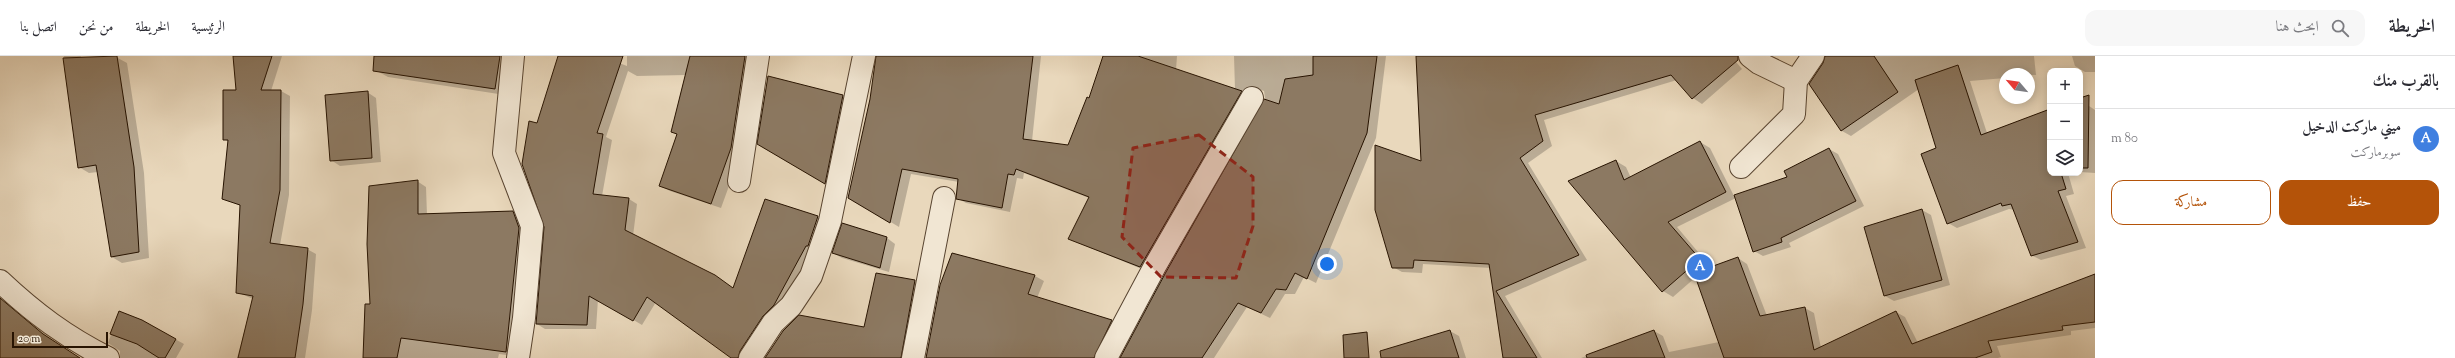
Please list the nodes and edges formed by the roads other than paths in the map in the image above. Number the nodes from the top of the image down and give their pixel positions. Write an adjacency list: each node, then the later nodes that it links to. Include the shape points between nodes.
1 (513, 56): 13 (street, via 504,154 532,226)
2 (758, 56): 9 (street)
3 (864, 56): 14 (street, via 830,220 812,276 791,306 773,323)
4 (1750, 56): 6 (street, via 1758,63)
5 (1813, 56): 6 (street)
6 (1796, 81): 8 (street, via 1794,114)
7 (1252, 98): 16 (street, via 1155,266)
8 (1742, 167)
9 (740, 181)
10 (944, 198): 15 (street)
11 (0, 281): 12 (street, via 28,307 71,339)
12 (108, 358)
13 (518, 358)
14 (750, 358)
15 (913, 358)
16 (1106, 358)

